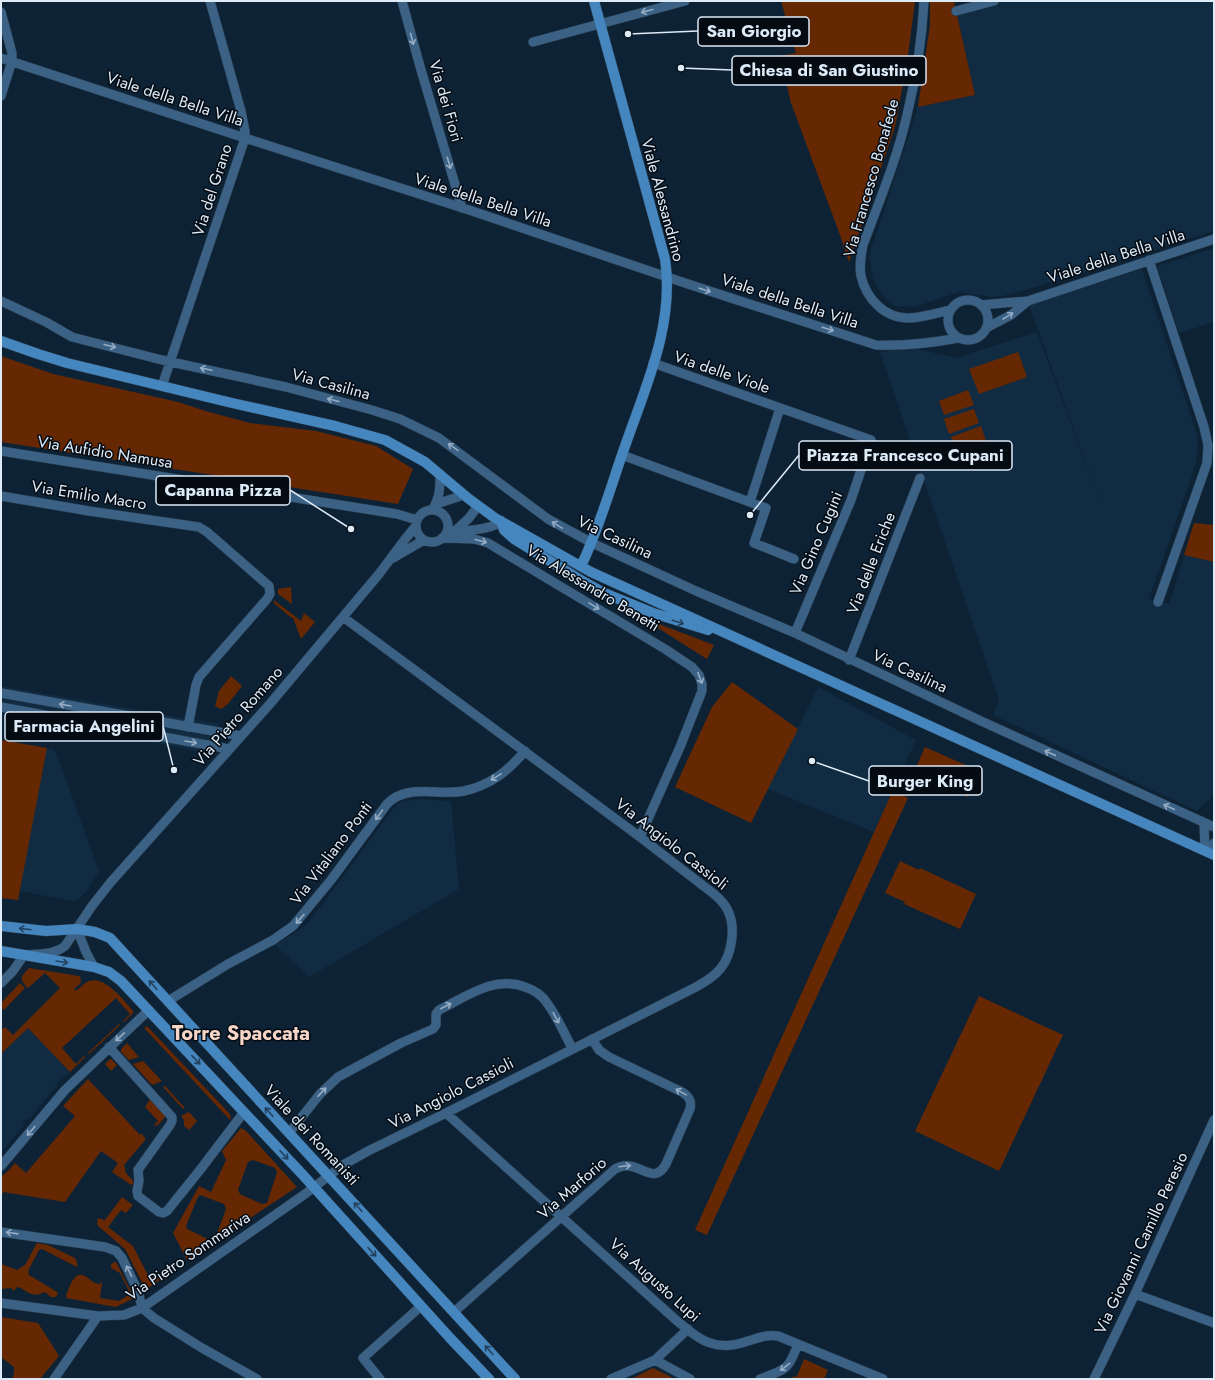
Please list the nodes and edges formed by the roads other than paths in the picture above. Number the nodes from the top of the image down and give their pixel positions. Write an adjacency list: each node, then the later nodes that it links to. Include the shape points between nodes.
1 (210, 1): 14 (street, Via del Grano, via 241,110)
2 (402, 1): 15 (street, Via dei Fiori, one-way to 15)
3 (594, 1): 9 (street, Viale Alessandrino)
4 (685, 1): 9 (street, one-way to 9)
5 (924, 1): 22 (street, Via Francesco Bonafede, via 907,116 864,245 860,275 866,291 874,301 885,312 894,316 922,317)
6 (994, 1): 7 (street)
7 (956, 11)
8 (1, 12): 12 (street)
9 (600, 23): 10 (street); 18 (street, Viale Alessandrino)
10 (533, 42)
11 (1, 58): 12 (street, Viale della Bella Villa)
12 (12, 61): 13 (street); 14 (street, Viale della Bella Villa)
13 (1, 96)
14 (244, 138): 15 (street, Viale della Bella Villa); 26 (street, Via del Grano)
15 (462, 208): 18 (street, Viale della Bella Villa)
16 (1214, 240): 17 (street, Viale della Bella Villa)
17 (1149, 260): 19 (street, Viale della Bella Villa); 48 (street, via 1208,445 1207,463)
18 (668, 277): 24 (street, Viale della Bella Villa, one-way to 24, via 876,345 940,342); 27 (street, Viale Alessandrino, via 665,321)
19 (1028, 301): 21 (street, Viale della Bella Villa); 23 (street, Viale della Bella Villa, one-way to 19, via 1011,315)
20 (1, 302): 26 (street, Via Casilina, one-way to 26, via 72,337)
21 (981, 305): 22 (street, Viale della Bella Villa, via 968,300 961,301); 23 (street, via 987,316)
22 (950, 310): 24 (street, via 948,325)
23 (986, 328): 24 (street, Viale della Bella Villa, via 976,338)
24 (958, 338)
25 (1, 341): 28 (street, via 67,363)
26 (170, 362): 28 (street, Via del Grano); 44 (street, Via Casilina, one-way to 26, via 548,519 439,438 400,419 286,387)
27 (653, 363): 29 (street, Via delle Viole); 32 (street, Viale Alessandrino)
28 (162, 386): 33 (street, via 371,436 394,444)
29 (780, 408): 30 (street, Via delle Viole); 37 (street, Via delle Viole)
30 (871, 440): 50 (street, Via Gino Cugini, via 851,500)
31 (1, 451): 41 (street, Via Aufidio Namusa, via 397,514)
32 (622, 455): 37 (street); 44 (street, Viale Alessandrino)
33 (440, 474): 35 (street); 39 (street, via 440,493)
34 (920, 478): 52 (street, Via delle Eriche)
35 (464, 495): 38 (street); 39 (street)
36 (1, 496): 55 (street, Via Emilio Macro, via 199,527 269,586 270,594 267,600 198,680)
37 (750, 502): 46 (street, via 766,508 754,543)
38 (478, 506): 40 (street); 42 (street, via 469,518)
39 (434, 507): 41 (street, via 423,512); 42 (street, via 446,518)
40 (501, 521): 42 (street, via 493,527); 47 (street); 51 (street, one-way to 51, via 504,530 514,539 592,587 666,618)
41 (417, 523): 43 (street, via 418,534); 45 (street, Via Pietro Romano)
42 (447, 535): 43 (street, via 434,542); 61 (street, Via Alessandro Benetti, one-way to 61, via 488,543 665,649 697,672 702,686 700,697)
43 (424, 540): 45 (street, Via Pietro Romano)
44 (592, 543): 47 (street, Viale Alessandrino); 50 (street, Via Casilina)
45 (391, 559): 49 (street, Via Pietro Romano)
46 (794, 559)
47 (581, 566): 51 (street)
48 (1158, 602)
49 (343, 616): 56 (street, Via Pietro Romano); 58 (street, Via Angiolo Cassioli)
50 (795, 633): 52 (street, Via Casilina)
51 (730, 635): 63 (street)
52 (849, 660): 59 (street, Via Casilina, one-way to 52)
53 (1, 693): 55 (street, one-way to 53)
54 (1, 707): 57 (street, one-way to 57)
55 (188, 727): 56 (street)
56 (241, 736): 57 (street, Via Pietro Romano)
57 (229, 749): 65 (street, Via Pietro Romano, via 110,883)
58 (525, 752): 61 (street, Via Angiolo Cassioli); 70 (street, Via Vitaliano Ponti, one-way to 70, via 499,776 473,788 452,792 408,793 393,798 293,926)
59 (1204, 823): 60 (street, Via Casilina); 63 (street)
60 (1214, 827)
61 (640, 837): 72 (street, Via Angiolo Cassioli, via 702,884 725,905 732,923 730,950 722,967 706,981)
62 (1214, 843): 63 (street)
63 (1210, 853)
64 (1, 926): 65 (street, Viale dei Romanisti, one-way to 64, via 46,931)
65 (77, 929): 67 (street, via 60,950); 68 (street); 70 (street, Viale dei Romanisti, one-way to 65, via 110,938 96,932)
66 (1, 952): 67 (street)
67 (24, 955): 68 (street, one-way to 68); 69 (street)
68 (94, 967): 71 (street, via 118,978)
69 (1, 983)
70 (168, 1001): 78 (street, Viale dei Romanisti, one-way to 70)
71 (149, 1010): 73 (street, one-way to 73); 75 (street, one-way to 75)
72 (592, 1038): 74 (street, Via Angiolo Cassioli); 82 (street, Via Marforio, one-way to 72, via 617,1168 630,1165 650,1174 658,1174 666,1164 691,1105 689,1098 682,1092 604,1054)
73 (109, 1048): 75 (street, via 172,1117 172,1123 138,1170 138,1196 159,1212 167,1211); 79 (street, one-way to 79, via 65,1090)
74 (572, 1048): 76 (street, Via Angiolo Cassioli); 78 (street, one-way to 74, via 320,1094 338,1077 433,1028 439,1010 491,985 516,984 540,995 550,1006)
75 (244, 1112): 81 (street, one-way to 81)
76 (446, 1113): 80 (street, Via Angiolo Cassioli, via 368,1151); 82 (street, Via Augusto Lupi)
77 (1214, 1120): 84 (street, Via Giovanni Camillo Peresio)
78 (289, 1133): 80 (street, Viale dei Romanisti)
79 (1, 1166)
80 (328, 1176): 81 (street, Via Pietro Sommariva); 88 (street, Viale dei Romanisti, one-way to 80)
81 (314, 1188): 86 (street, one-way to 86); 87 (street, Via Pietro Sommariva)
82 (562, 1216): 88 (street, Via Marforio); 91 (street, Via Augusto Lupi)
83 (1, 1232): 87 (street, one-way to 83, via 130,1272 114,1250)
84 (1135, 1294): 90 (street); 103 (street, Via Giovanni Camillo Peresio)
85 (1, 1303): 89 (street, Via Pietro Sommariva)
86 (421, 1306): 96 (street, via 363,1358); 97 (street)
87 (142, 1308): 89 (street, Via Pietro Sommariva, via 124,1315); 95 (street, via 170,1329)
88 (454, 1312): 98 (street, Viale dei Romanisti, one-way to 88)
89 (98, 1316): 94 (street)
90 (1214, 1323)
91 (688, 1330): 92 (street, Via Augusto Lupi, via 705,1341 721,1346 734,1346 770,1335); 93 (street)
92 (798, 1344): 101 (street, one-way to 101, via 789,1366); 102 (street, Via Augusto Lupi)
93 (655, 1360): 99 (street); 100 (street)
94 (54, 1379)
95 (257, 1379)
96 (380, 1379)
97 (489, 1379)
98 (515, 1379)
99 (611, 1379)
100 (690, 1379)
101 (760, 1379)
102 (883, 1379)
103 (1094, 1379)

